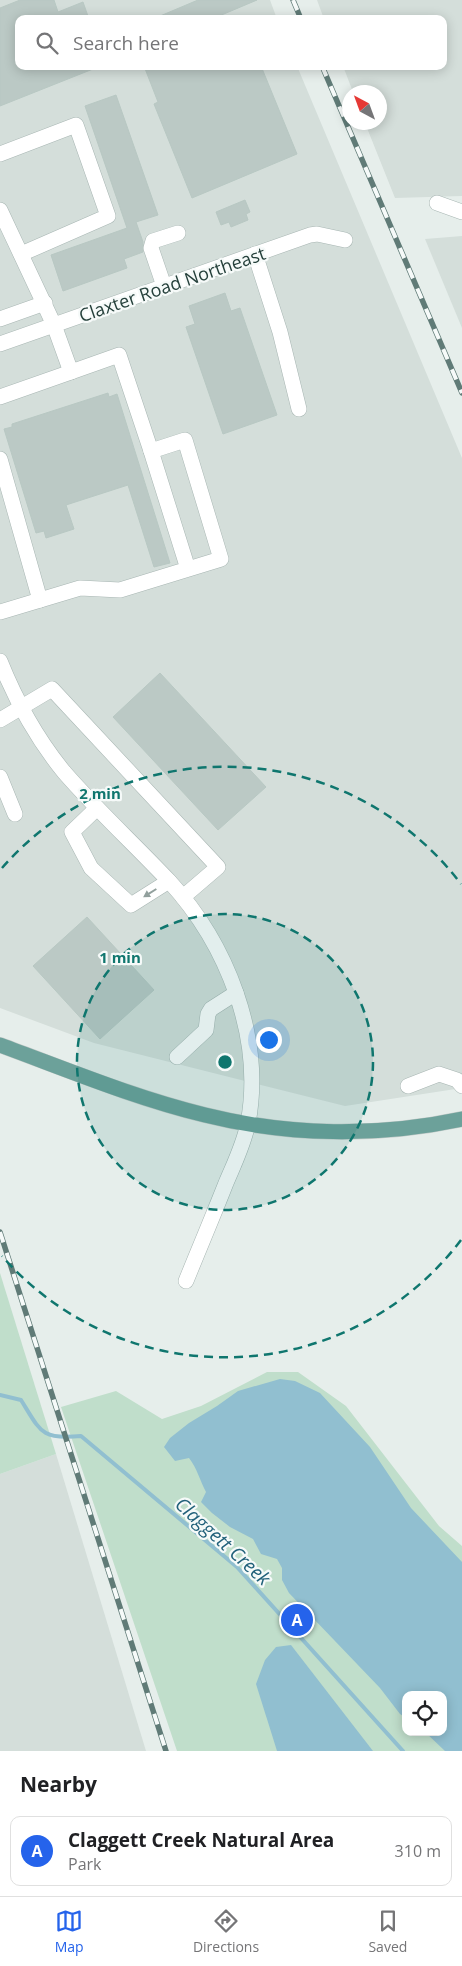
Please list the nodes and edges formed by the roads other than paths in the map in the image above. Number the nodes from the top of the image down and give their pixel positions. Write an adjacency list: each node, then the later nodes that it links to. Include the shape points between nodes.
1 (0, 154): 7 (street, via 76,125 108,216)
2 (436, 203): 3 (street)
3 (462, 212)
4 (1, 213): 7 (street)
5 (178, 233): 9 (street, via 153,241 152,248)
6 (345, 240): 8 (street, Claxter Road Northeast, via 310,235)
7 (21, 254): 10 (street)
8 (255, 254): 9 (street, Claxter Road Northeast); 16 (street)
9 (164, 286): 12 (street, Claxter Road Northeast)
10 (45, 303): 11 (street); 12 (street)
11 (0, 319)
12 (54, 325): 13 (street, Claxter Road Northeast); 14 (street)
13 (0, 344)
14 (71, 372): 15 (street); 17 (street, via 120,355)
15 (0, 397)
16 (300, 409)
17 (151, 450): 19 (street); 19 (street, via 185,440 221,559)
18 (0, 459): 20 (street)
19 (188, 569): 20 (street, via 120,590 80,588)
20 (40, 600): 21 (street)
21 (0, 612)
22 (0, 661): 23 (street)
23 (21, 708): 24 (street); 26 (street, via 41,742); 29 (street, via 52,688 218,867)
24 (0, 720)
25 (0, 777): 27 (street)
26 (97, 808): 28 (street); 28 (street, one-way to 26, via 131,905 91,868 72,832)
27 (15, 814)
28 (169, 881): 29 (street)
29 (183, 897): 30 (street, via 221,956)
30 (236, 993): 32 (street, via 211,1009 206,1030); 36 (street, via 245,1022 249,1053 251,1095)
31 (0, 1045): 36 (main road, via 140,1096 206,1116)
32 (177, 1057)
33 (408, 1086): 34 (street, via 439,1074 457,1080)
34 (462, 1086)
35 (462, 1118): 36 (main road, via 417,1127 332,1132)
36 (248, 1124): 37 (street)
37 (186, 1281)

